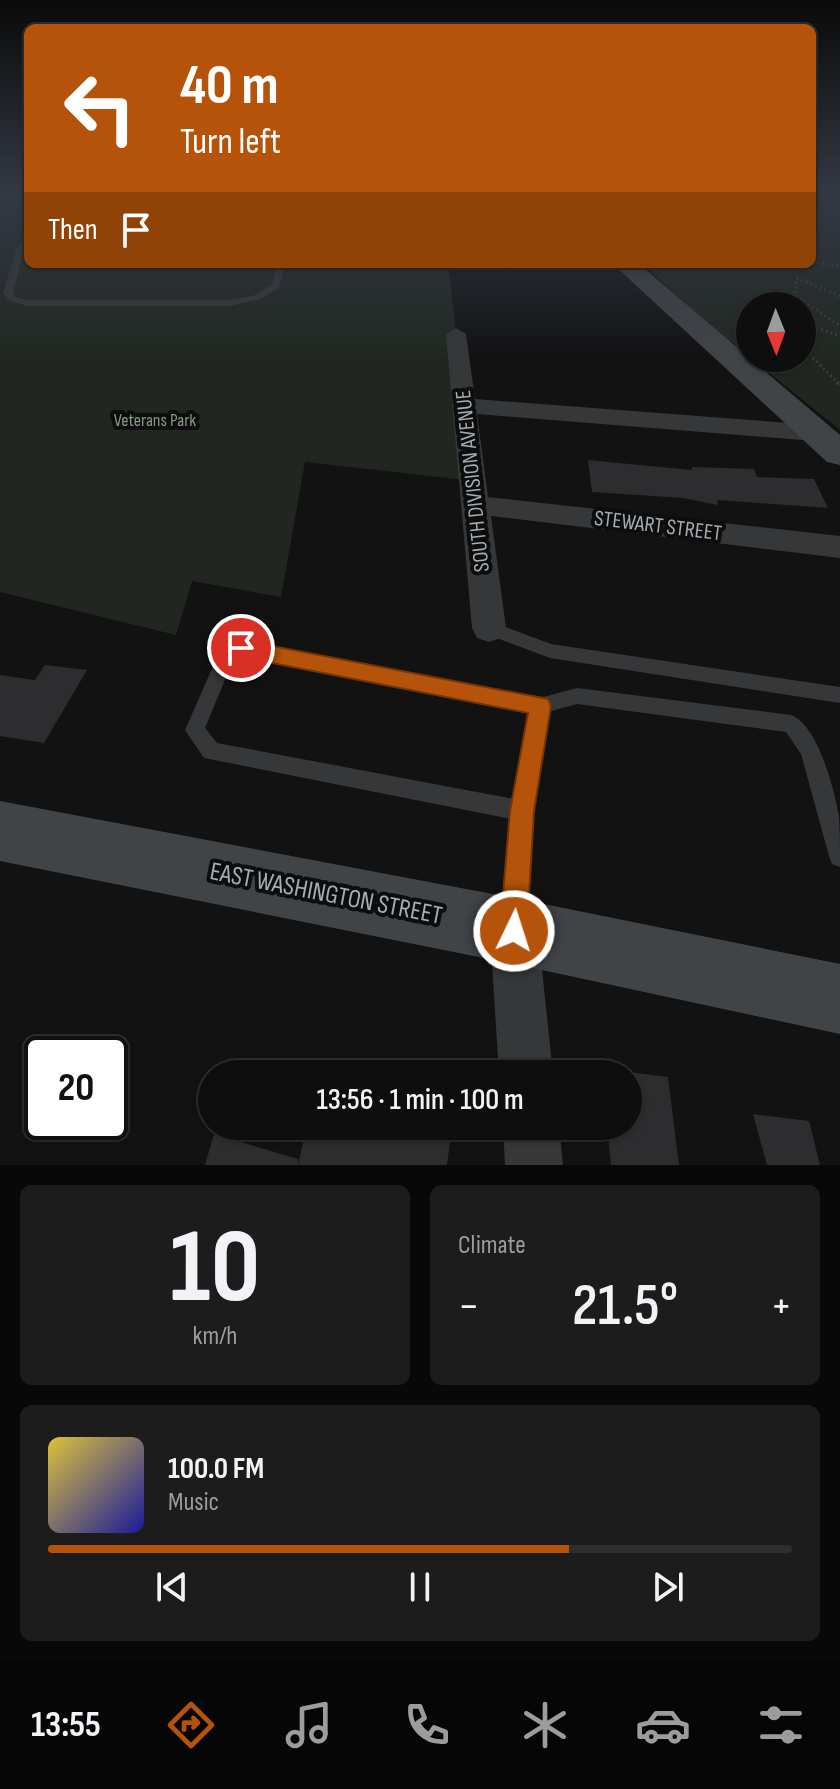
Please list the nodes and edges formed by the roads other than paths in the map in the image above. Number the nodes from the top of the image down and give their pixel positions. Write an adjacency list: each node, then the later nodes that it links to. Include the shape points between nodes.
1 (20, 249): 2 (lane, via 8,293 28,303 229,303 258,297 276,285)
2 (280, 268)
3 (629, 268): 6 (main road)
4 (456, 334): 5 (street, SOUTH DIVISION AVENUE)
5 (466, 406): 6 (street); 8 (street, SOUTH DIVISION AVENUE)
6 (815, 433): 7 (main road)
7 (840, 454)
8 (477, 505): 9 (street, STEWART STREET); 10 (street, SOUTH DIVISION AVENUE)
9 (840, 547)
10 (489, 628): 11 (lane, via 550,651)
11 (840, 695)
12 (540, 706): 13 (lane); 13 (lane, via 241,648 225,658 195,730 211,751); 15 (lane, via 577,696 791,724 810,750)
13 (522, 811): 16 (lane)
14 (0, 831): 16 (main road, EAST WASHINGTON STREET)
15 (840, 856)
16 (514, 931): 17 (main road, EAST WASHINGTON STREET); 18 (street)
17 (840, 999)
18 (525, 1060)
19 (532, 1140): 20 (street)
20 (534, 1165)

